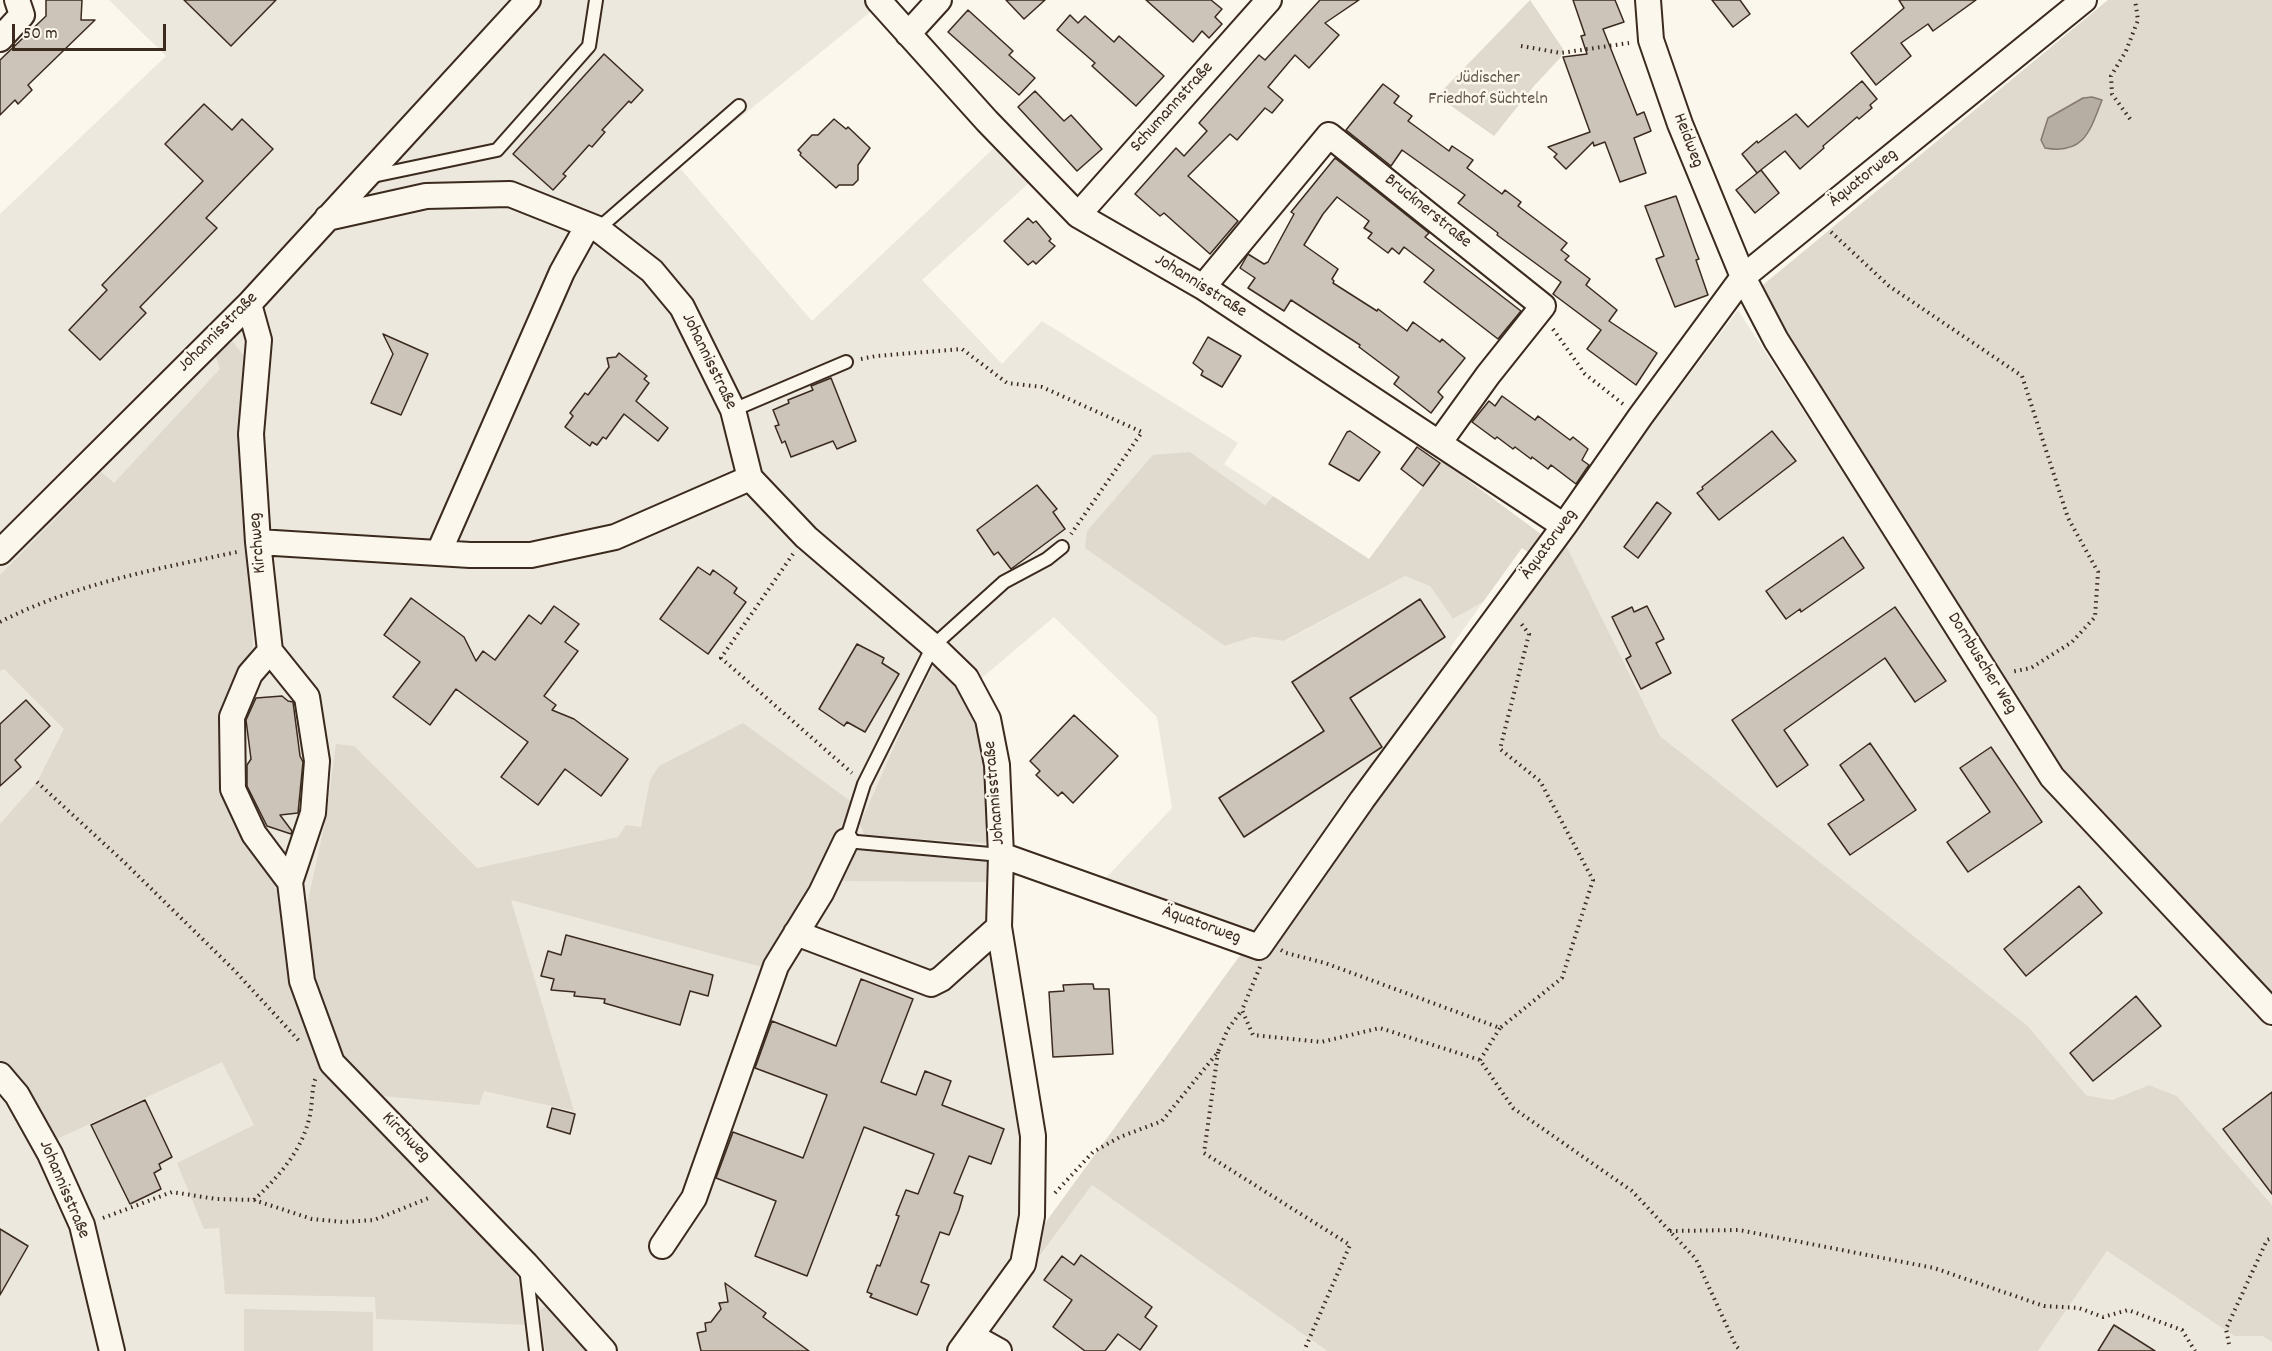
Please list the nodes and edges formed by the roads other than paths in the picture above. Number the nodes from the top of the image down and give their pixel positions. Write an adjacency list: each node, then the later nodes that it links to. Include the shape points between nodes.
1 (17, 0): 10 (street, via 22,15)
2 (528, 0): 12 (street, Johannisstraße)
3 (596, 0): 12 (lane, via 590,46 497,150)
4 (878, 0): 9 (street, Johannisstraße)
5 (939, 0): 9 (street)
6 (1269, 0): 13 (street, Schumannstraße)
7 (1648, 0): 16 (street, Heidweg, via 1651,40 1680,124)
8 (2084, 0): 16 (street, Äquatorweg)
9 (908, 34): 13 (street, Johannisstraße)
10 (0, 39)
11 (739, 106): 15 (lane)
12 (364, 178): 14 (street, Johannisstraße)
13 (1078, 215): 17 (street, Johannisstraße)
14 (327, 218): 15 (street, Johannisstraße, via 426,196 510,194); 18 (street, Johannisstraße)
15 (593, 227): 20 (street, Johannisstraße, via 652,271 682,307); 27 (street, via 562,272)
16 (1743, 277): 23 (street, Äquatorweg); 35 (street, Dornbuscher Weg, via 1776,340 2052,777)
17 (1203, 287): 21 (street, Johannisstraße); 21 (street, Brucknerstraße, via 1329,135 1543,306)
18 (249, 304): 24 (street, Kirchweg, via 259,340 251,434); 26 (street, Johannisstraße)
19 (846, 362): 20 (lane)
20 (733, 410): 22 (street, Johannisstraße)
21 (1439, 443): 23 (street, Johannisstraße)
22 (750, 478): 27 (street, via 615,537 531,555); 28 (street, Johannisstraße, via 806,537)
23 (1564, 526): 31 (street, Äquatorweg, via 1259,947)
24 (258, 545): 27 (street); 29 (street, Kirchweg)
25 (1062, 547): 28 (lane, via 1004,582)
26 (0, 552)
27 (439, 552)
28 (933, 646): 30 (lane, via 864,784); 31 (street, Johannisstraße, via 966,678 988,719 997,765)
29 (270, 651): 32 (street, Kirchweg, via 307,697 317,761 312,813); 32 (street, Kirchweg, via 250,674 232,717 233,789 254,834)
30 (846, 841): 31 (lane); 34 (street)
31 (1001, 855): 33 (street, Johannisstraße)
32 (290, 882): 38 (street, Kirchweg, via 302,981 332,1063)
33 (999, 927): 34 (street, via 931,984); 39 (street, Johannisstraße, via 1033,1136 1032,1216 1023,1264)
34 (796, 933): 37 (street, via 776,966 694,1198)
35 (2272, 1012)
36 (0, 1075): 40 (street, Johannisstraße, via 17,1095 50,1154 82,1225)
37 (662, 1246)
38 (526, 1264): 41 (lane); 42 (street, Kirchweg)
39 (966, 1343): 43 (street)
40 (112, 1351)
41 (537, 1351)
42 (604, 1351)
43 (999, 1351)

